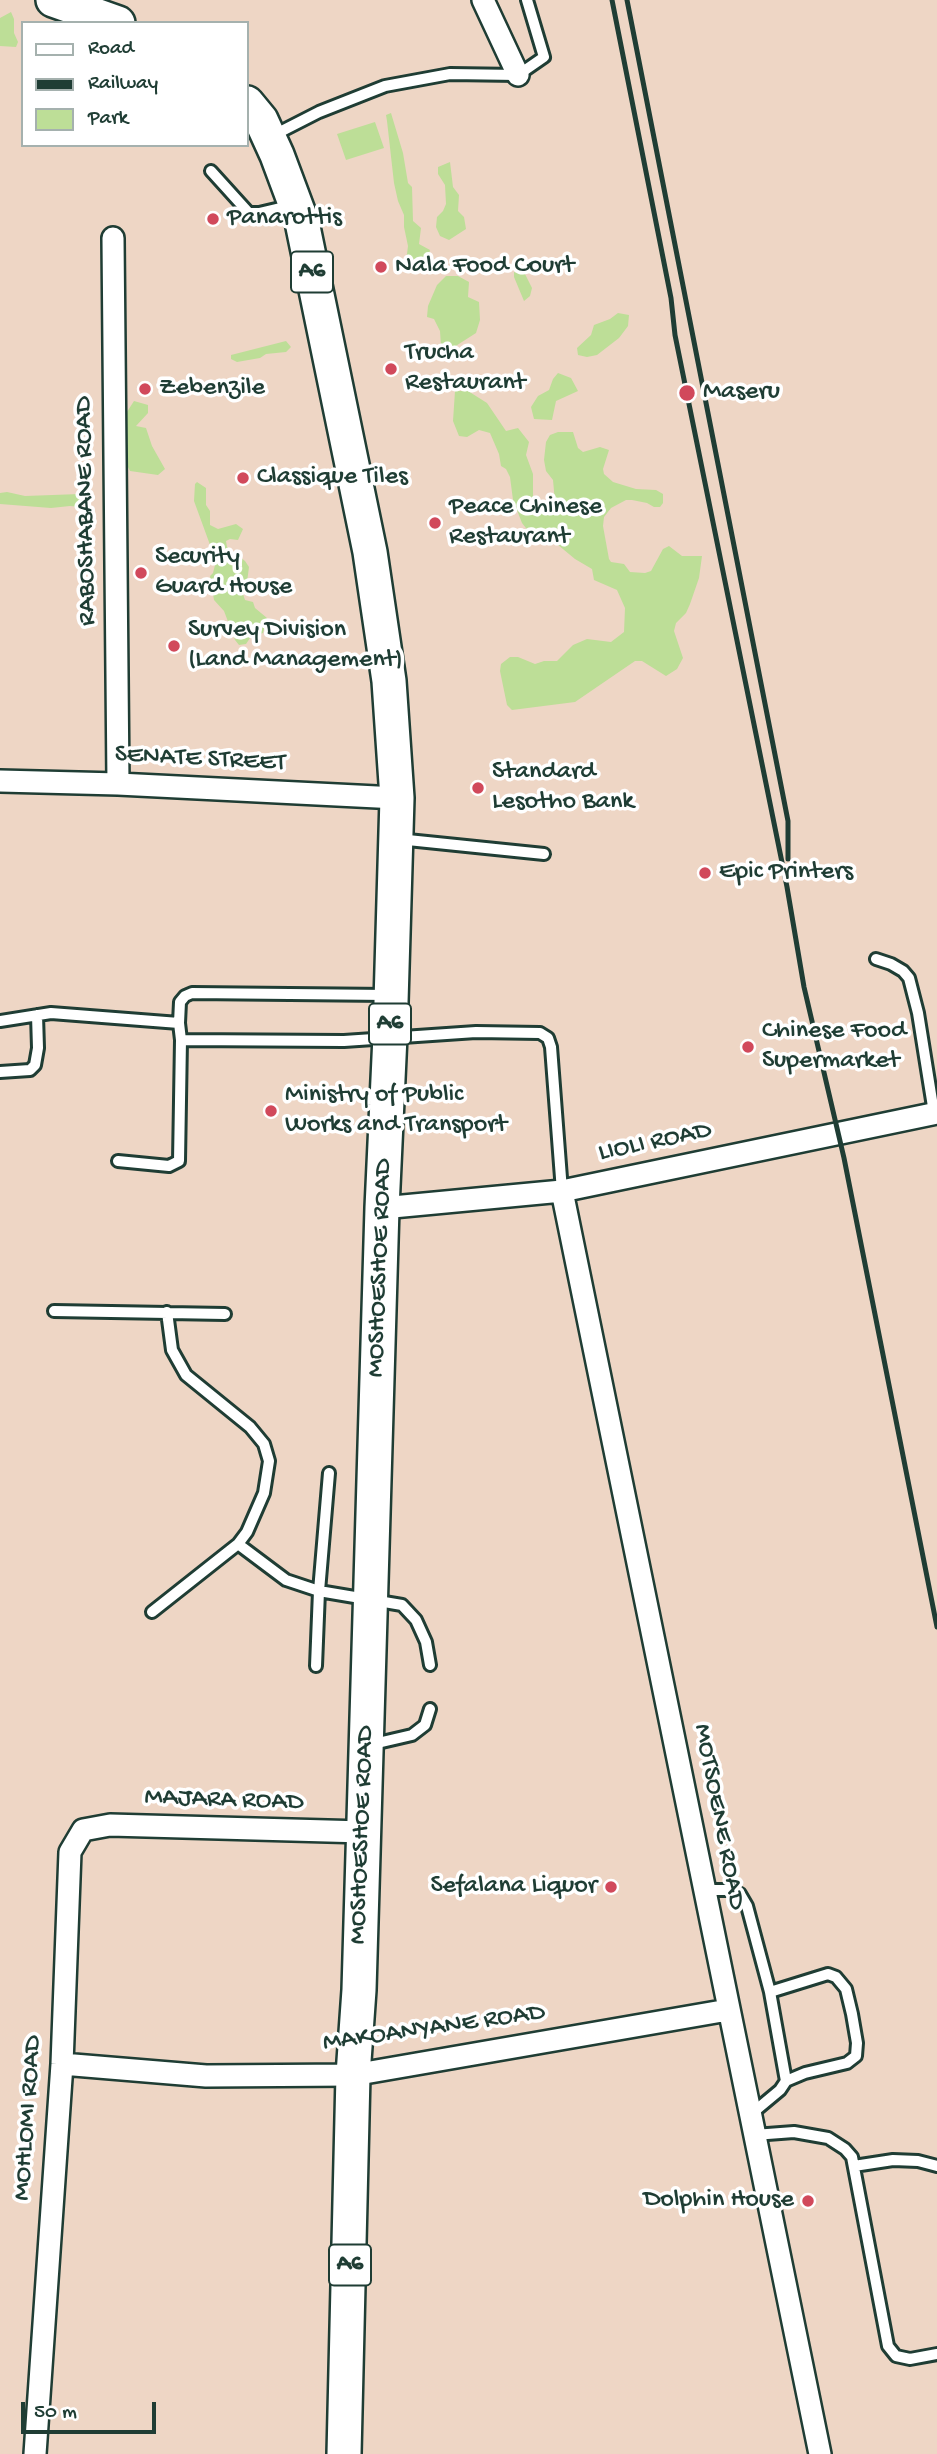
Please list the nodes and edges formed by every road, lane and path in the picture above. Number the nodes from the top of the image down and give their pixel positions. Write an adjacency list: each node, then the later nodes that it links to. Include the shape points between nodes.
1 (53, 0): 4 (main road)
2 (483, 0): 5 (street)
3 (527, 0): 5 (lane, via 544,57)
4 (112, 21)
5 (517, 75): 7 (lane, via 450,74 385,86)
6 (248, 104): 7 (main road, MOSHOESHOE ROAD / A6)
7 (269, 138): 9 (main road, MOSHOESHOE ROAD / A6)
8 (211, 171): 9 (lane, via 249,213)
9 (296, 204): 13 (main road, MOSHOESHOE ROAD / A6, via 370,552 389,681)
10 (113, 238): 12 (street, RABOSHABANE ROAD)
11 (0, 781): 12 (street, SENATE STREET)
12 (118, 784): 13 (street, SENATE STREET)
13 (397, 798): 14 (main road, MOSHOESHOE ROAD / A6)
14 (396, 839): 15 (lane); 17 (main road, MOSHOESHOE ROAD / A6)
15 (544, 854)
16 (876, 959): 24 (lane, via 909,978)
17 (391, 995): 20 (lane, via 192,993 180,1002); 21 (main road, MOSHOESHOE ROAD / A6)
18 (37, 1015): 19 (lane); 20 (lane); 23 (lane, via 35,1065 30,1070)
19 (0, 1021)
20 (179, 1023): 22 (lane)
21 (390, 1037): 22 (lane); 26 (lane, via 476,1032 540,1033 548,1038); 27 (main road, MOSHOESHOE ROAD / A6)
22 (181, 1040): 25 (lane, via 179,1161 169,1166)
23 (0, 1072)
24 (935, 1113): 26 (street, LIOLI ROAD)
25 (118, 1161)
26 (562, 1191): 27 (street, LIOLI ROAD); 42 (street, MOTSOENE ROAD)
27 (382, 1209): 34 (main road, MOSHOESHOE ROAD / A6)
28 (54, 1311): 29 (lane)
29 (167, 1312): 30 (lane); 32 (lane, via 172,1350 187,1375 264,1444 269,1461 264,1493)
30 (225, 1314)
31 (330, 1473): 33 (lane)
32 (238, 1544): 33 (lane, via 286,1580); 35 (lane)
33 (319, 1591): 34 (lane); 37 (lane)
34 (370, 1601): 36 (lane, via 402,1605 416,1619); 39 (main road, MOSHOESHOE ROAD / A6)
35 (152, 1612)
36 (430, 1665)
37 (316, 1666)
38 (430, 1709): 39 (lane, via 425,1725 412,1735)
39 (366, 1746): 41 (main road, MOSHOESHOE ROAD / A6)
40 (83, 1830): 41 (street, MAJARA ROAD, via 110,1825); 45 (street, MOHLOMI ROAD, via 70,1852)
41 (363, 1832): 46 (main road, MOSHOESHOE ROAD / A6)
42 (704, 1890): 43 (lane, via 740,1894); 44 (street, MOTSOENE ROAD)
43 (770, 1992): 47 (lane); 47 (lane, via 828,1974 836,1977 846,1989 858,2043 856,2056 847,2063)
44 (728, 2010): 46 (street, MAKOANYANE ROAD); 48 (street, MOTSOENE ROAD)
45 (62, 2064): 46 (street, MAKOANYANE ROAD, via 206,2076); 52 (street, MOHLOMI ROAD)
46 (353, 2075): 53 (main road, MOSHOESHOE ROAD / A6)
47 (786, 2081): 48 (lane)
48 (752, 2125): 49 (lane, via 828,2138 845,2149); 54 (street, MOTSOENE ROAD)
49 (854, 2166): 50 (lane, via 893,2160); 51 (lane, via 888,2346 896,2356 910,2359)
50 (937, 2166)
51 (937, 2354)
52 (35, 2454)
53 (344, 2454)
54 (820, 2454)

